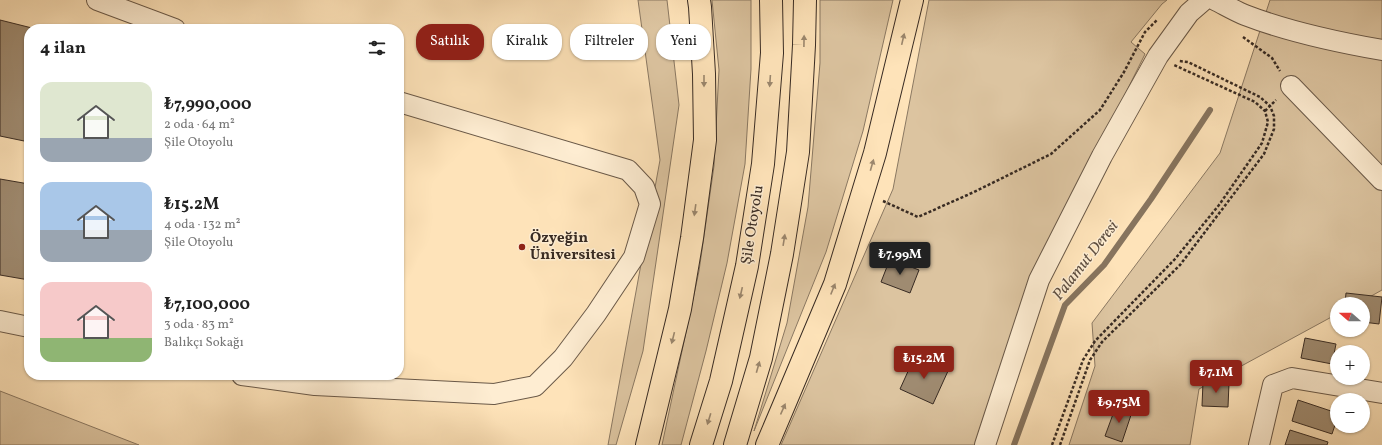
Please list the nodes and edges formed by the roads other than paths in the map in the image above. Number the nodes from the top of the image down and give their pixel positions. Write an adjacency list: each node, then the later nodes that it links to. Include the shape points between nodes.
1 (97, 0): 8 (street)
2 (698, 0): 17 (highway, one-way to 17, via 704,74 705,140 680,309)
3 (772, 0): 18 (highway, Şile Otoyolu, one-way to 18, via 772,53 763,164 747,266 721,381)
4 (805, 0): 19 (highway, one-way to 4, via 761,358 782,254 798,152)
5 (912, 0): 20 (highway, one-way to 5, via 835,284 864,193)
6 (1204, 0): 21 (street, via 1188,13 1162,50 1102,156 1039,280)
7 (1215, 0): 9 (street, via 1245,15 1295,31)
8 (161, 24)
9 (1382, 50)
10 (1291, 86): 12 (street)
11 (404, 103): 15 (street, via 628,170 644,187 650,204 634,257 568,351 535,386 494,394 315,385)
12 (1382, 180)
13 (0, 321): 14 (street)
14 (24, 325)
15 (278, 380)
16 (1382, 393): 22 (street, via 1292,378 1273,385)
17 (647, 445)
18 (701, 445)
19 (735, 445)
20 (767, 445)
21 (985, 445)
22 (1259, 445)

